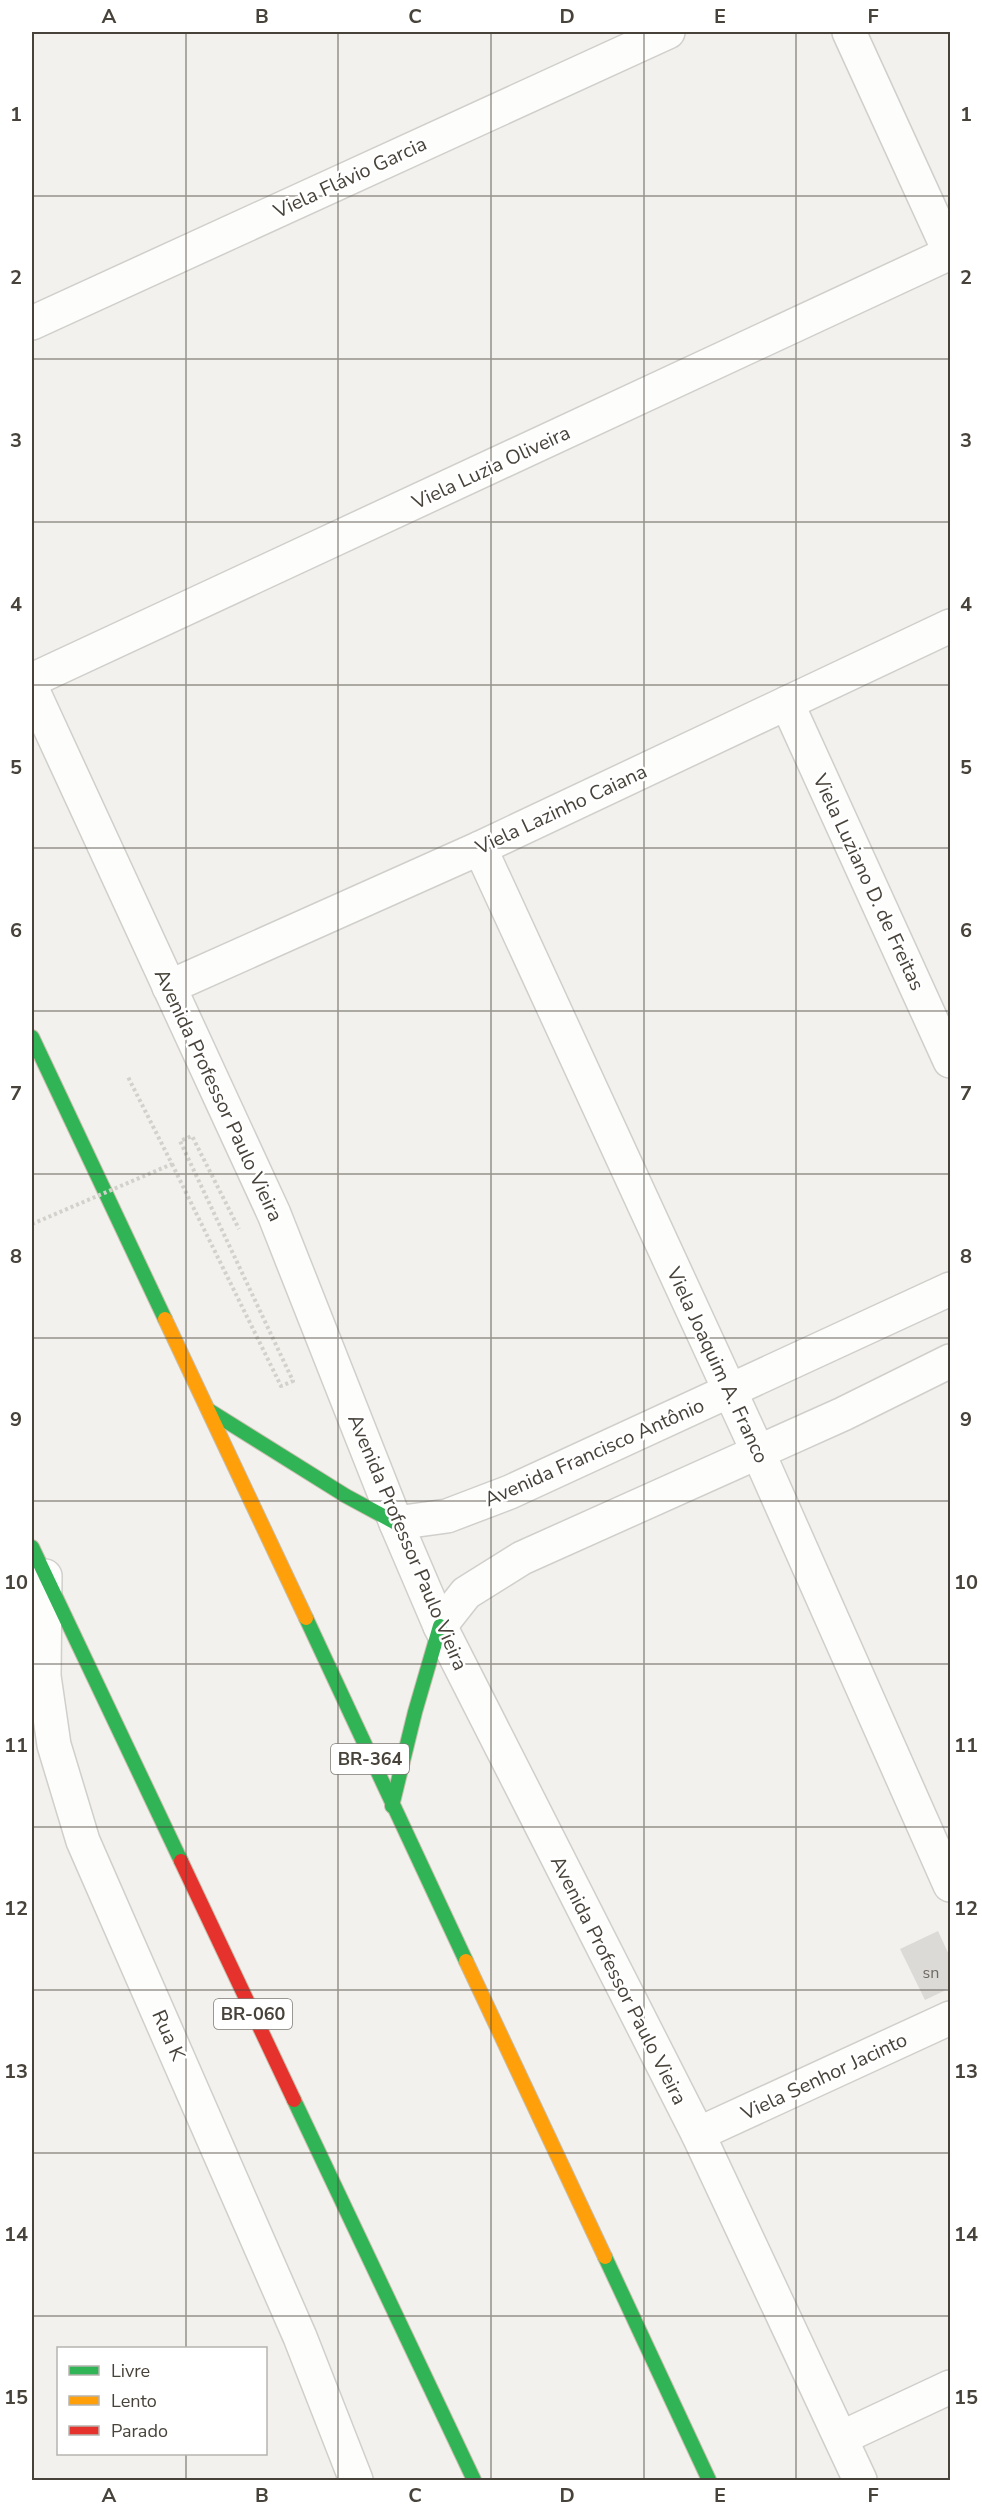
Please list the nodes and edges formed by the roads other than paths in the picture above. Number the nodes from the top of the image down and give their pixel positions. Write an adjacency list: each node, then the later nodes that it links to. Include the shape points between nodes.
1 (668, 32): 4 (street, Viela Flávio Garcia)
2 (849, 32): 3 (street)
3 (951, 253): 6 (street, Viela Luzia Oliveira)
4 (32, 323)
5 (951, 626): 8 (street, Viela Lazinho Caiana)
6 (32, 680)
7 (32, 689): 10 (street, Avenida Professor Paulo Vieira)
8 (787, 703): 9 (street, Viela Lazinho Caiana); 12 (street, Viela Luziano D. de Freitas)
9 (480, 848): 10 (street, Viela Lazinho Caiana); 15 (street, Viela Joaquim A. Franco)
10 (170, 987): 18 (street, Avenida Professor Paulo Vieira, via 274,1214)
11 (32, 1037): 16 (highway, BR-364)
12 (951, 1061)
13 (951, 1289): 15 (street, Avenida Francisco Antônio)
14 (951, 1361): 17 (street)
15 (730, 1391): 17 (street, Viela Joaquim A. Franco); 18 (street, Avenida Francisco Antônio, via 499,1496 447,1516)
16 (210, 1411): 18 (highway); 21 (highway, BR-364)
17 (758, 1452): 20 (street, via 522,1558 466,1593); 22 (street, Viela Joaquim A. Franco)
18 (396, 1523): 20 (street, Avenida Professor Paulo Vieira)
19 (38, 1562): 27 (street, Rua K, via 44,1676 54,1745 82,1841 300,2337); 28 (highway, BR-060)
20 (440, 1626): 21 (highway); 24 (street, Avenida Professor Paulo Vieira)
21 (392, 1806): 29 (highway, BR-364)
22 (951, 1885)
23 (951, 2018): 24 (street, Viela Senhor Jacinto)
24 (698, 2134): 26 (street, Avenida Professor Paulo Vieira)
25 (951, 2387): 26 (street)
26 (841, 2438): 30 (street, Avenida Professor Paulo Vieira)
27 (356, 2481)
28 (474, 2481)
29 (709, 2481)
30 (860, 2481)

